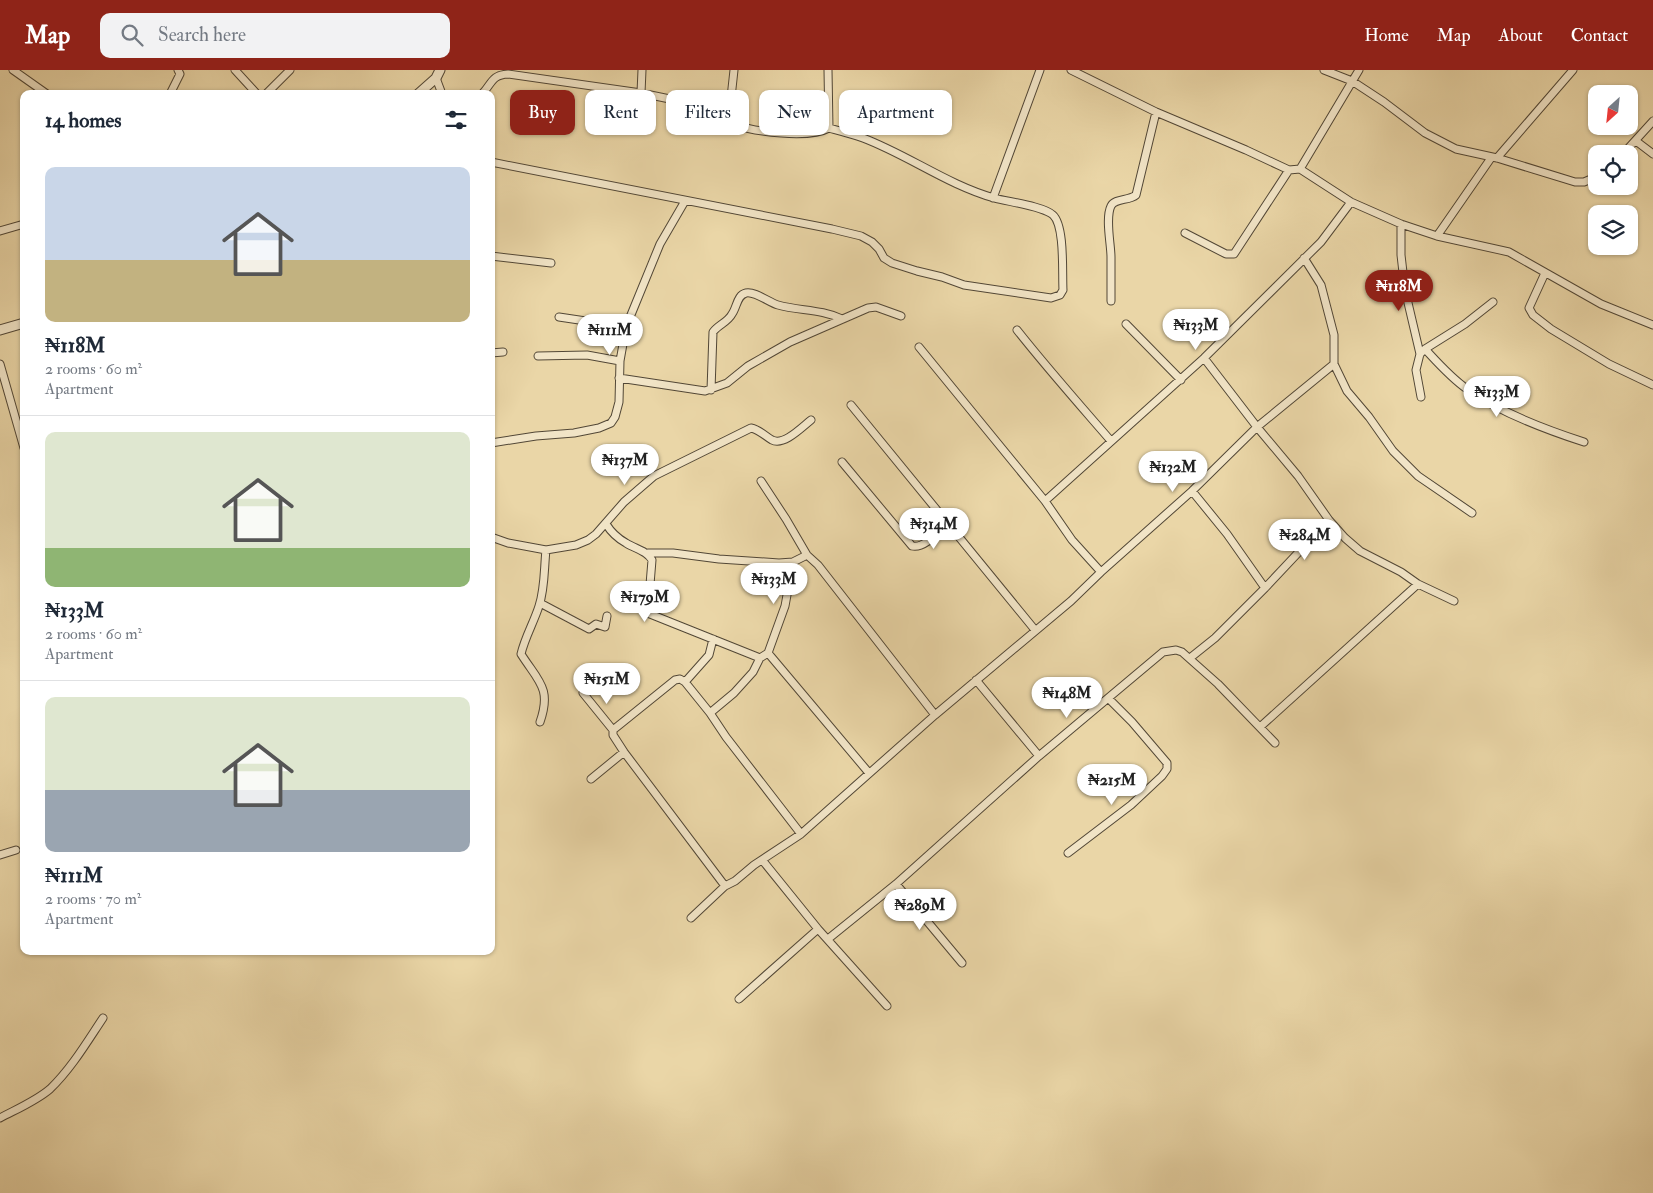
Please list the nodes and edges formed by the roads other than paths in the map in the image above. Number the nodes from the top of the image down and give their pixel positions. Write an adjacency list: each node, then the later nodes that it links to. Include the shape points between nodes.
1 (13, 70): 15 (street)
2 (178, 70): 16 (street, via 180,74)
3 (235, 70): 17 (street)
4 (290, 70): 18 (street)
5 (642, 70): 23 (street)
6 (734, 70): 24 (street)
7 (828, 70): 28 (street)
8 (1040, 70): 37 (street)
9 (1071, 70): 25 (street)
10 (1324, 70): 14 (street)
11 (1359, 70): 14 (street)
12 (1573, 70): 32 (street)
13 (438, 74): 19 (street); 20 (street)
14 (1352, 80): 32 (street, via 1425,133 1456,149); 34 (street)
15 (41, 90)
16 (172, 90)
17 (253, 90)
18 (270, 90)
19 (422, 90)
20 (441, 90)
21 (485, 90): 22 (street, via 499,74)
22 (620, 90)
23 (641, 90)
24 (732, 90)
25 (1156, 112): 35 (street); 49 (street, via 1136,195 1111,206 1108,220)
26 (1653, 121): 29 (street)
27 (749, 127): 28 (street, via 777,133 823,132)
28 (830, 128): 37 (street, via 862,137 933,173)
29 (1636, 141): 30 (street); 31 (street)
30 (1632, 145)
31 (1653, 154)
32 (1494, 158): 36 (street, via 1575,182); 44 (street)
33 (495, 163): 38 (street)
34 (1300, 169): 35 (street); 39 (street)
35 (1289, 170): 43 (street, via 1234,254 1226,254)
36 (1588, 180)
37 (993, 198): 38 (street, via 1053,215 1061,232 1063,290 1060,295 1050,298 964,285 892,263 872,242 860,236 774,216)
38 (685, 201): 57 (street, via 660,244)
39 (1351, 202): 40 (street); 46 (street, via 1321,242)
40 (1401, 224): 44 (street); 62 (street, via 1405,290)
41 (20, 225): 42 (street)
42 (0, 231)
43 (1185, 232)
44 (1438, 236): 48 (street, via 1509,252)
45 (495, 256): 47 (street)
46 (1304, 258): 65 (street); 68 (street, via 1323,293 1334,335)
47 (551, 263)
48 (1545, 273): 56 (street, via 1601,304); 71 (street, via 1529,308 1533,315 1595,356)
49 (1111, 301)
50 (1493, 302): 62 (street)
51 (901, 316): 53 (street, via 876,307)
52 (559, 317): 57 (street)
53 (842, 319): 72 (street, via 790,342); 72 (street, via 824,312 778,305 745,293 732,316 713,332)
54 (20, 324): 58 (street)
55 (1126, 324): 70 (street)
56 (1653, 325)
57 (626, 326): 66 (street)
58 (0, 330)
59 (1017, 330): 79 (street)
60 (919, 347): 85 (street)
61 (503, 352): 63 (street)
62 (1422, 352): 73 (street, via 1416,370); 81 (street, via 1480,398 1549,431)
63 (495, 353)
64 (538, 356): 66 (street, via 587,355)
65 (1204, 358): 70 (street); 77 (street)
66 (620, 361): 69 (street)
67 (0, 364): 75 (street)
68 (1334, 364): 77 (street); 86 (street, via 1347,391 1393,451 1418,476)
69 (619, 378): 72 (street); 80 (street, via 619,402 610,423 574,433)
70 (1181, 380): 79 (street)
71 (1653, 385)
72 (711, 390)
73 (1421, 397)
74 (851, 406): 89 (street)
75 (20, 419): 78 (street)
76 (811, 420): 88 (street, via 783,440 774,441 751,428 654,476 624,502)
77 (1257, 427): 84 (street); 87 (street)
78 (20, 437)
79 (1111, 441): 85 (street)
80 (495, 442)
81 (1584, 442)
82 (842, 462): 89 (street, via 912,546 924,544)
83 (761, 481): 93 (street)
84 (1192, 491): 95 (street); 97 (street)
85 (1045, 501): 95 (street, via 1072,540)
86 (1472, 513)
87 (1329, 520): 96 (street, via 1360,551); 97 (street)
88 (606, 524): 91 (street, via 576,546); 92 (street, via 612,534 625,543)
89 (947, 524): 103 (street)
90 (495, 538): 91 (street)
91 (546, 550): 99 (street)
92 (648, 553): 94 (street); 101 (street, via 653,570)
93 (807, 554): 94 (street); 113 (street)
94 (793, 562): 105 (street, via 785,606)
95 (1101, 572): 103 (street)
96 (1418, 584): 98 (street); 115 (street)
97 (1265, 588): 107 (street)
98 (1454, 601)
99 (540, 603): 102 (street, via 589,628 596,624 605,627); 114 (street, via 521,654 543,688 544,710)
100 (620, 604): 101 (street)
101 (649, 610): 104 (street, via 655,616)
102 (607, 616)
103 (1035, 630): 108 (street)
104 (713, 639): 106 (street); 109 (street, via 708,656)
105 (768, 653): 106 (street); 120 (street)
106 (760, 658): 112 (street, via 753,672)
107 (1190, 658): 111 (street, via 1176,650 1163,652); 115 (street)
108 (976, 680): 113 (street); 119 (street)
109 (685, 682): 112 (street); 116 (street, via 675,680)
110 (584, 693): 116 (street)
111 (1109, 699): 119 (street); 124 (street, via 1167,763 1167,769 1131,805)
112 (710, 714): 122 (street)
113 (935, 715): 120 (street)
114 (540, 722)
115 (1260, 727): 117 (street)
116 (613, 730): 118 (street)
117 (1275, 743)
118 (624, 752): 121 (street); 128 (street)
119 (1039, 756): 127 (street)
120 (869, 773): 122 (street)
121 (591, 779)
122 (801, 834): 126 (street)
123 (16, 850): 125 (street)
124 (1068, 853)
125 (0, 856)
126 (763, 860): 128 (street); 130 (street)
127 (896, 884): 131 (street); 132 (street)
128 (725, 886): 129 (street)
129 (691, 918)
130 (818, 929): 131 (street); 133 (street)
131 (828, 939): 134 (street)
132 (962, 963)
133 (739, 999)
134 (887, 1006)
135 (102, 1018): 136 (street, via 49,1089)
136 (0, 1118)

